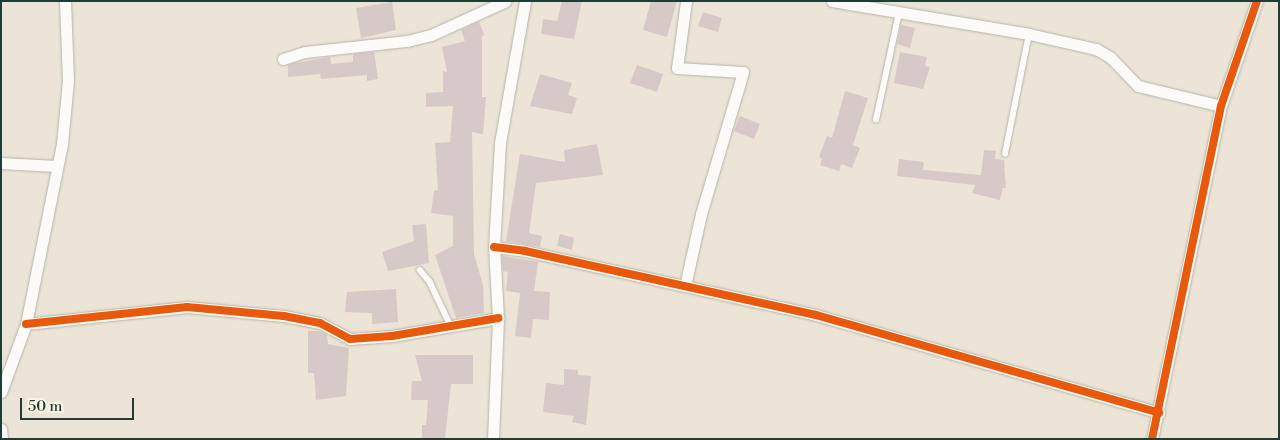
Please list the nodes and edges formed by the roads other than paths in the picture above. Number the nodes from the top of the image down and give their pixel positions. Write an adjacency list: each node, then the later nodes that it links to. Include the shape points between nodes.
1 (65, 1): 14 (street, via 68,80)
2 (506, 1): 9 (street, via 431,35 407,41 305,52)
3 (525, 1): 15 (street, via 500,143)
4 (686, 1): 17 (street, via 676,68 744,72 701,214)
5 (832, 1): 7 (street)
6 (1257, 1): 10 (street)
7 (899, 13): 8 (street); 11 (lane)
8 (1029, 34): 10 (street, via 1096,49 1110,56 1138,86); 12 (lane)
9 (283, 59)
10 (1221, 106): 23 (street)
11 (876, 120)
12 (1005, 154)
13 (1, 163): 14 (street)
14 (56, 166): 19 (street, via 43,251)
15 (494, 247): 17 (street); 18 (street)
16 (420, 270): 20 (lane, via 430,282)
17 (685, 286): 23 (street, via 816,315)
18 (498, 318): 20 (street); 26 (street)
19 (26, 324): 20 (street, via 187,307 284,316 320,323 350,339); 21 (street)
20 (451, 326)
21 (6, 367): 22 (street)
22 (1, 392)
23 (1159, 413): 27 (street)
24 (1, 429): 25 (street)
25 (2, 439)
26 (493, 439)
27 (1152, 439)

